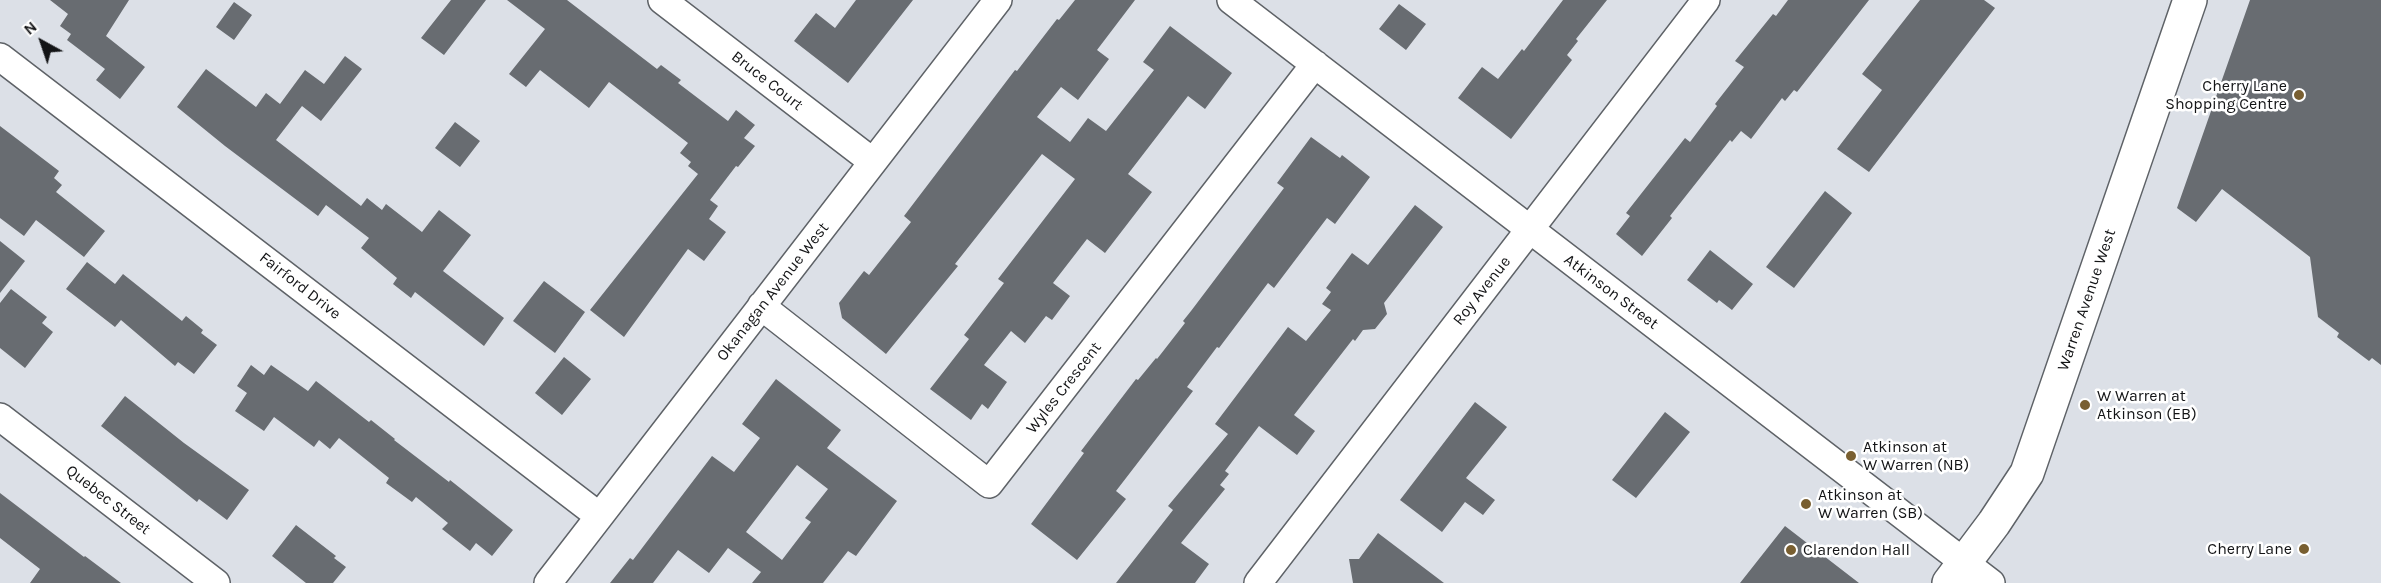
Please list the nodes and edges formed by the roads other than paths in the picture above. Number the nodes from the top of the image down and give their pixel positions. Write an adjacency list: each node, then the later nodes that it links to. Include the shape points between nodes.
1 (662, 0): 8 (street, Bruce Court)
2 (998, 0): 8 (street, Okanagan Avenue West)
3 (1232, 0): 7 (street, Atkinson Street)
4 (1706, 0): 9 (street, Roy Avenue)
5 (2190, 0): 13 (street, Warren Avenue West, via 2027,473)
6 (0, 57): 12 (street, Fairford Drive)
7 (1315, 64): 9 (street, Atkinson Street); 10 (street, Wyles Crescent, via 990,484)
8 (873, 162): 10 (street, Okanagan Avenue West)
9 (1530, 229): 13 (street, Atkinson Street); 16 (street, Roy Avenue)
10 (761, 306): 12 (street, Okanagan Avenue West)
11 (0, 417): 14 (street, Quebec Street)
12 (599, 516): 15 (street, Okanagan Avenue West)
13 (1957, 573): 17 (street, Atkinson Street)
14 (216, 583)
15 (548, 583)
16 (1258, 583)
17 (1991, 583)

